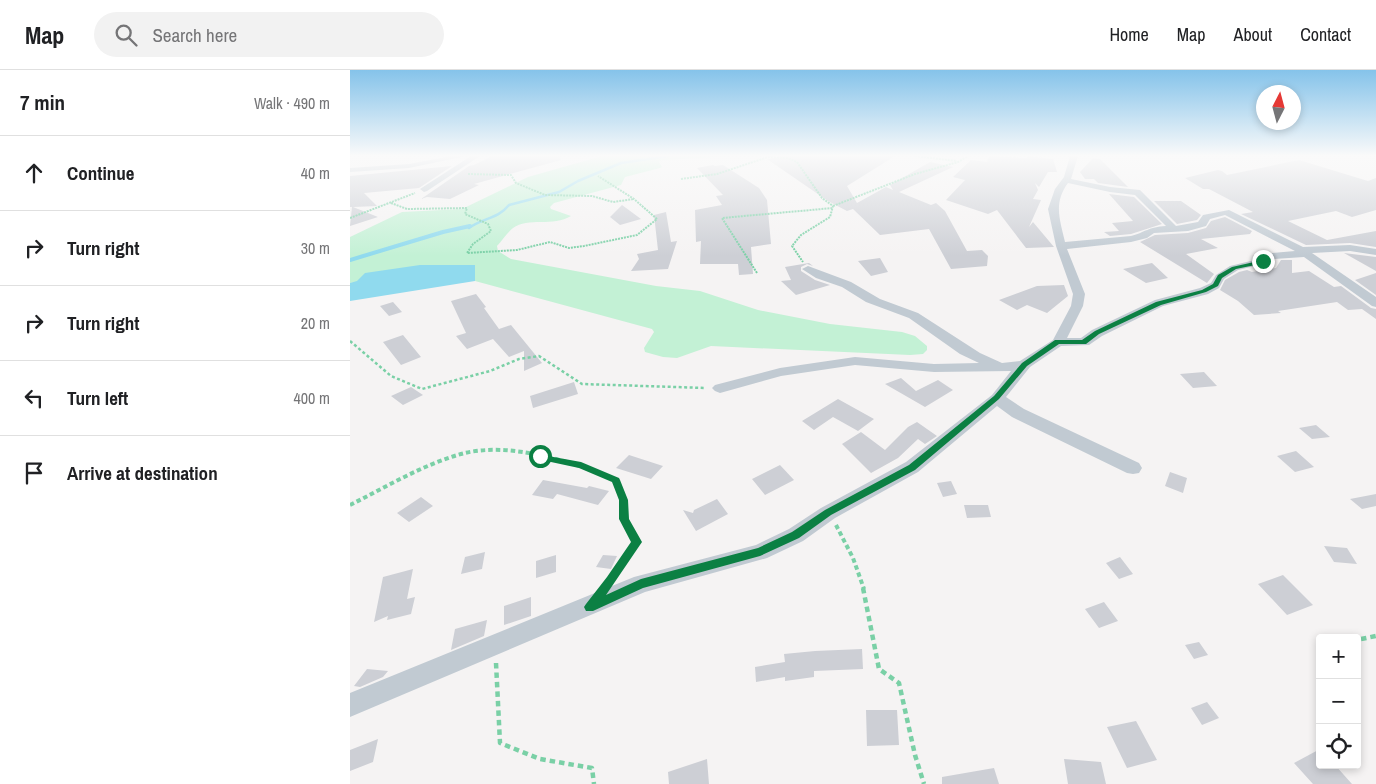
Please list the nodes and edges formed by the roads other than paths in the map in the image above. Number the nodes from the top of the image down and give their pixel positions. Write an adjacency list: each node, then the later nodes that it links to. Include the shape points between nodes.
1 (1059, 189): 4 (street, via 1053,209)
2 (1116, 189): 3 (street, via 1137,192)
3 (1174, 228): 4 (street, via 1152,230 1132,239); 5 (street, via 1199,226 1206,217 1226,212)
4 (1060, 246): 9 (street, via 1079,294 1077,306)
5 (1303, 252): 6 (street, via 1350,248); 8 (street); 9 (street, via 1272,256 1234,268 1220,276 1216,285 1204,291 1134,313 1084,342)
6 (1376, 252)
7 (808, 269): 10 (street, via 920,319 948,340 986,361)
8 (1376, 303)
9 (1058, 342): 10 (street)
10 (1019, 366): 11 (street, via 934,368 855,361 780,372); 12 (street)
11 (720, 388)
12 (997, 398): 13 (street, via 1018,413); 14 (street, via 912,467 828,513 796,535 760,552 641,584)
13 (1133, 468)
14 (350, 705)

